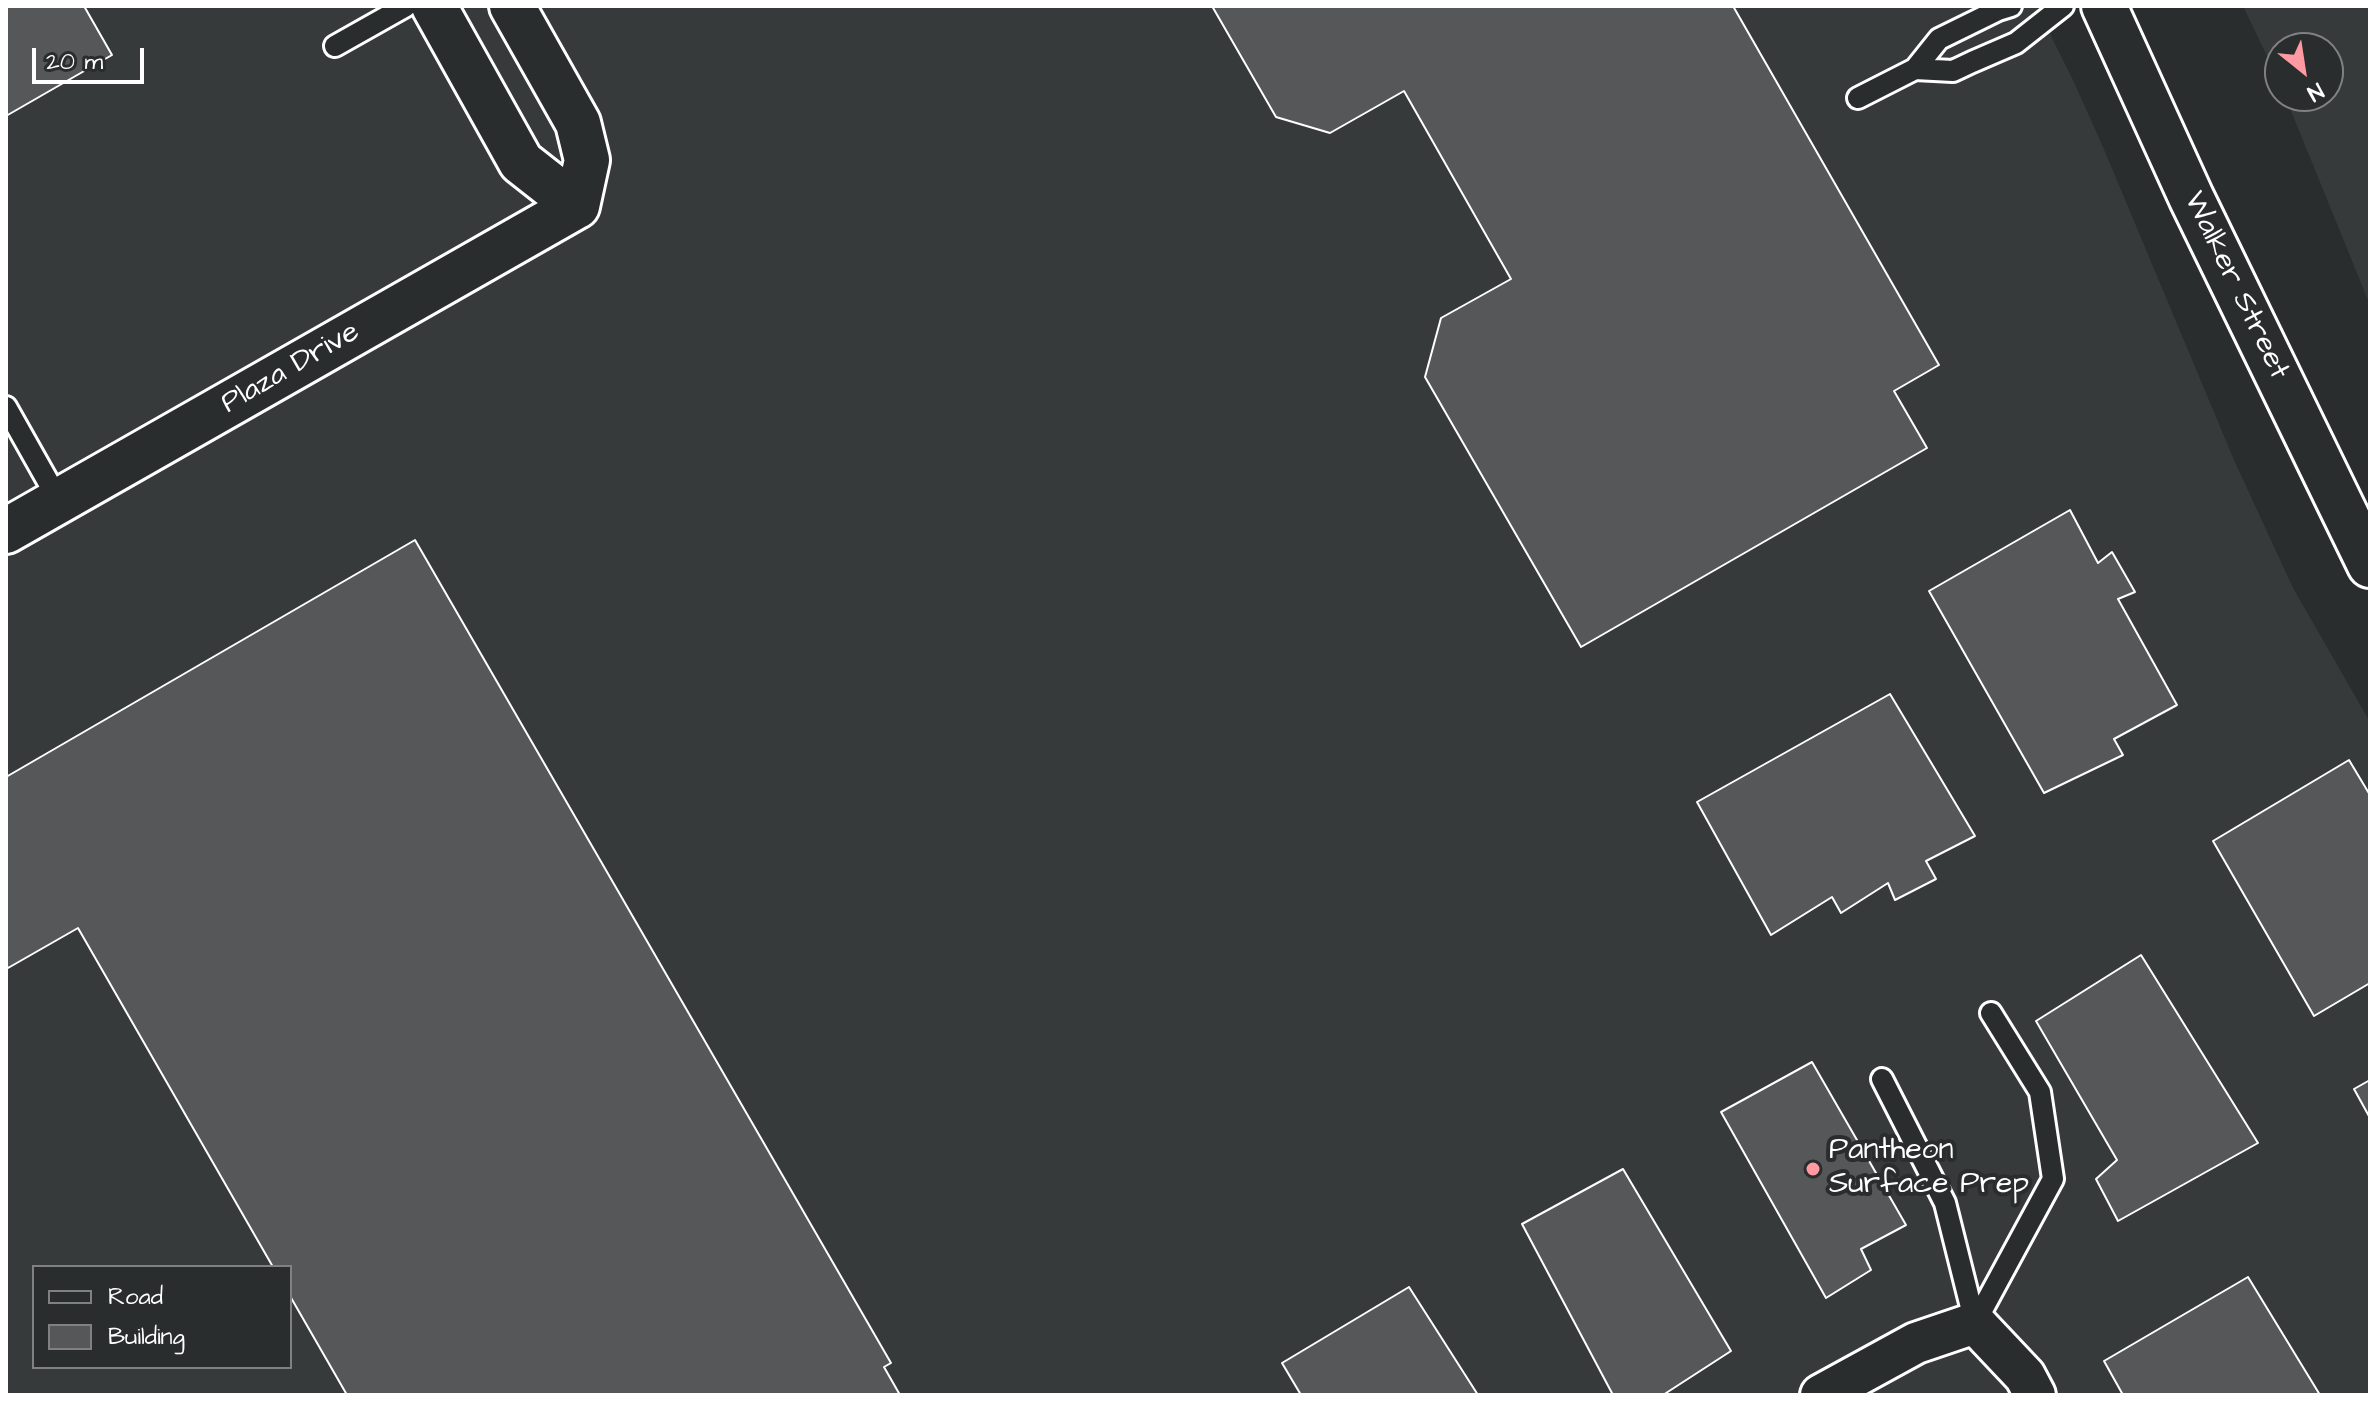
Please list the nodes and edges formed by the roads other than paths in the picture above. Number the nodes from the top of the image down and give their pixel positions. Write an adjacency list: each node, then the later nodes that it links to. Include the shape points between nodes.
1 (406, 6): 7 (lane)
2 (434, 6): 10 (street, via 521,162)
3 (512, 6): 10 (street, via 578,123 587,160)
4 (2011, 6): 8 (lane, via 1939,39)
5 (2063, 6): 8 (lane, via 2016,43 1953,71)
6 (2104, 6): 14 (street, Walker Street, via 2191,197)
7 (335, 46)
8 (1915, 69): 9 (lane)
9 (1858, 98)
10 (577, 206): 12 (street, Plaza Drive)
11 (6, 407): 12 (lane)
12 (59, 501): 13 (street, Plaza Drive)
13 (6, 531)
14 (2367, 552)
15 (1991, 1013): 17 (lane, via 2040,1092 2053,1179)
16 (1882, 1079): 17 (lane, via 1945,1203)
17 (1975, 1323): 18 (street, via 1916,1343); 19 (street, via 2025,1376)
18 (1821, 1395)
19 (2035, 1395)

